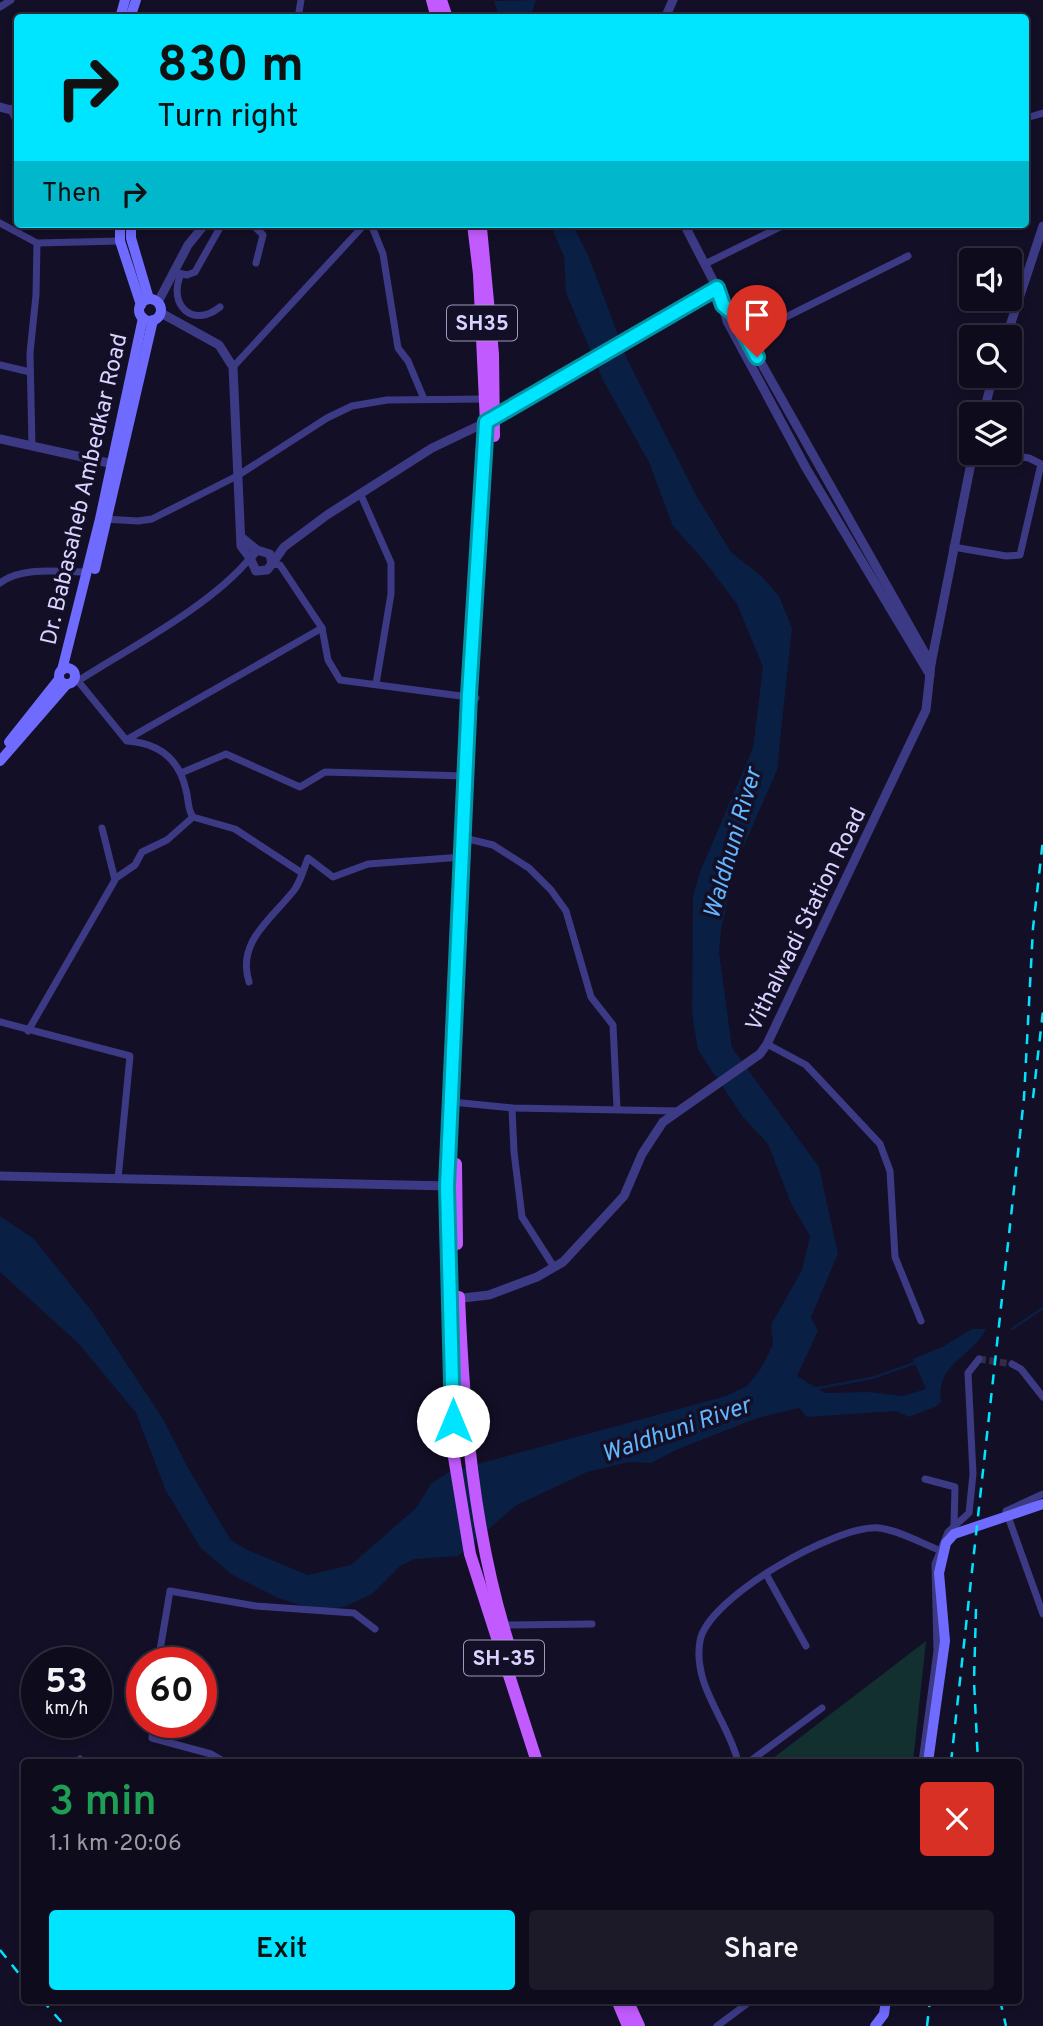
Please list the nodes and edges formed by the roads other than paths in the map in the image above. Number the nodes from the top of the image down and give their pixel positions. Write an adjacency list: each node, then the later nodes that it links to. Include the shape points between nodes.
1 (11, 0): 2 (street)
2 (0, 7)
3 (0, 107): 4 (street)
4 (14, 108)
5 (0, 223): 19 (street)
6 (1043, 226): 27 (street)
7 (120, 228): 18 (main road)
8 (131, 228): 26 (main road)
9 (202, 228): 23 (street, via 188,245)
10 (220, 228): 23 (street, via 195,272)
11 (256, 228): 21 (street, via 263,235)
12 (364, 228): 30 (street)
13 (370, 228): 32 (street, via 383,254 398,348)
14 (473, 228): 33 (main road, SH35)
15 (482, 228): 33 (main road, SH35, via 488,272)
16 (686, 228): 22 (street)
17 (778, 228): 22 (street)
18 (120, 241): 19 (street); 26 (main road)
19 (37, 243): 31 (street)
20 (908, 256): 28 (street)
21 (256, 263)
22 (705, 264): 24 (street)
23 (178, 273): 25 (street, via 175,294 185,311 202,316); 26 (street)
24 (717, 288): 28 (street, via 727,321); 35 (street)
25 (220, 307)
26 (151, 310): 30 (street, via 219,345); 40 (main road, Dr. Babasaheb Ambedkar Road)
27 (1010, 325)
28 (741, 339): 34 (street); 36 (street)
29 (0, 365): 31 (street)
30 (233, 367): 42 (street)
31 (30, 372): 38 (street)
32 (424, 399): 33 (street); 42 (street, via 352,406)
33 (490, 399): 35 (main road, SH35)
34 (791, 417): 36 (street); 56 (street)
35 (490, 420): 43 (street, via 432,448); 60 (main road, SH35)
36 (782, 423): 57 (street)
37 (0, 439): 38 (street)
38 (32, 446): 40 (street)
39 (1022, 458): 47 (street, via 1041,464 1020,555)
40 (116, 464): 44 (main road, Dr. Babasaheb Ambedkar Road)
41 (970, 465): 47 (street, Vithalwadi Station Road)
42 (237, 476): 44 (street, via 152,519); 45 (street)
43 (360, 493): 46 (street); 59 (street, via 391,563 391,594)
44 (104, 519): 52 (main road, Dr. Babasaheb Ambedkar Road); 58 (main road, Dr. Babasaheb Ambedkar Road)
45 (241, 537): 48 (street); 49 (street, via 241,546)
46 (284, 547): 48 (street); 50 (street)
47 (953, 547): 56 (street, Vithalwadi Station Road)
48 (262, 550): 49 (street); 50 (street, via 272,557)
49 (250, 558): 51 (street); 53 (street)
50 (270, 567): 51 (street); 55 (street, via 280,565)
51 (257, 570): 53 (street)
52 (87, 572): 54 (street, via 38,572 8,576); 58 (main road, Dr. Babasaheb Ambedkar Road)
53 (236, 575): 58 (street)
54 (0, 583)
55 (322, 628): 59 (street, via 328,660 340,680); 62 (street)
56 (931, 664): 57 (street, Vithalwadi Station Road)
57 (929, 674): 76 (street, Vithalwadi Station Road, via 926,710)
58 (69, 677): 61 (main road, Dr. Babasaheb Ambedkar Road); 62 (street)
59 (376, 684): 60 (street)
60 (472, 697): 66 (main road, SH35); 69 (main road, SH35)
61 (43, 706): 63 (main road, Dr. Babasaheb Ambedkar Road); 64 (main road, Dr. Babasaheb Ambedkar Road)
62 (126, 740): 65 (street, via 157,747 173,759)
63 (0, 752)
64 (0, 761)
65 (181, 773): 66 (street, via 226,754 300,787 325,772); 67 (street)
66 (467, 776): 69 (main road, SH35)
67 (193, 817): 71 (street, via 234,829); 72 (street, via 167,840 142,852 135,864)
68 (102, 828): 72 (street)
69 (468, 839): 70 (main road, SH35); 77 (main road, SH35); 79 (street, via 493,845 528,868 566,911 592,997 613,1025)
70 (463, 857): 71 (street, via 368,864 333,877 308,858); 77 (main road, SH35)
71 (302, 873): 73 (street, via 296,887 254,934 244,967)
72 (116, 878): 75 (street)
73 (249, 982)
74 (0, 1022): 75 (street)
75 (28, 1031): 82 (street, via 130,1056)
76 (768, 1044): 80 (street, Vithalwadi Station Road); 86 (street, via 806,1065 880,1144 890,1171 895,1257)
77 (454, 1102): 78 (street); 83 (main road, SH35)
78 (512, 1108): 79 (street); 84 (street, via 522,1217)
79 (617, 1108): 80 (street)
80 (679, 1111): 84 (street, Vithalwadi Station Road, via 663,1122 642,1154 624,1196)
81 (0, 1176): 82 (street)
82 (118, 1179): 83 (street)
83 (452, 1186): 85 (main road, SH35)
84 (554, 1267): 85 (street, Vithalwadi Station Road, via 537,1278 489,1294)
85 (455, 1299): 90 (main road, SH35); 91 (main road, SH35)
86 (921, 1321)
87 (979, 1359): 95 (street, via 968,1373 973,1474 969,1513)
88 (1012, 1364): 89 (street)
89 (1043, 1395)
90 (468, 1449): 101 (main road, SH-35)
91 (453, 1451): 101 (main road, SH-35, via 470,1554)
92 (925, 1479): 95 (street, via 955,1487)
93 (1043, 1494): 98 (street, via 1006,1511)
94 (1043, 1504): 113 (main road, via 954,1534 946,1543 939,1573 945,1641)
95 (954, 1526): 96 (street)
96 (939, 1550): 97 (street, via 879,1528 856,1531); 112 (street, via 934,1576 937,1651)
97 (765, 1574): 103 (street); 110 (street, via 721,1605 704,1626 699,1642 703,1681)
98 (1041, 1604): 99 (street)
99 (1043, 1614)
100 (592, 1624): 101 (street)
101 (498, 1625): 108 (main road, SH-35); 109 (main road, SH-35)
102 (375, 1629): 104 (street, via 354,1613 256,1606 170,1591)
103 (806, 1646)
104 (161, 1647)
105 (822, 1708): 111 (street)
106 (152, 1738): 107 (street)
107 (220, 1759)
108 (536, 1759)
109 (545, 1759)
110 (737, 1759)
111 (754, 1759)
112 (926, 1759)
113 (927, 1759)
114 (619, 2004): 118 (main road)
115 (629, 2004): 119 (main road)
116 (747, 2004): 120 (street)
117 (886, 2004): 121 (main road)
118 (628, 2026)
119 (639, 2026)
120 (717, 2026)
121 (875, 2026)

